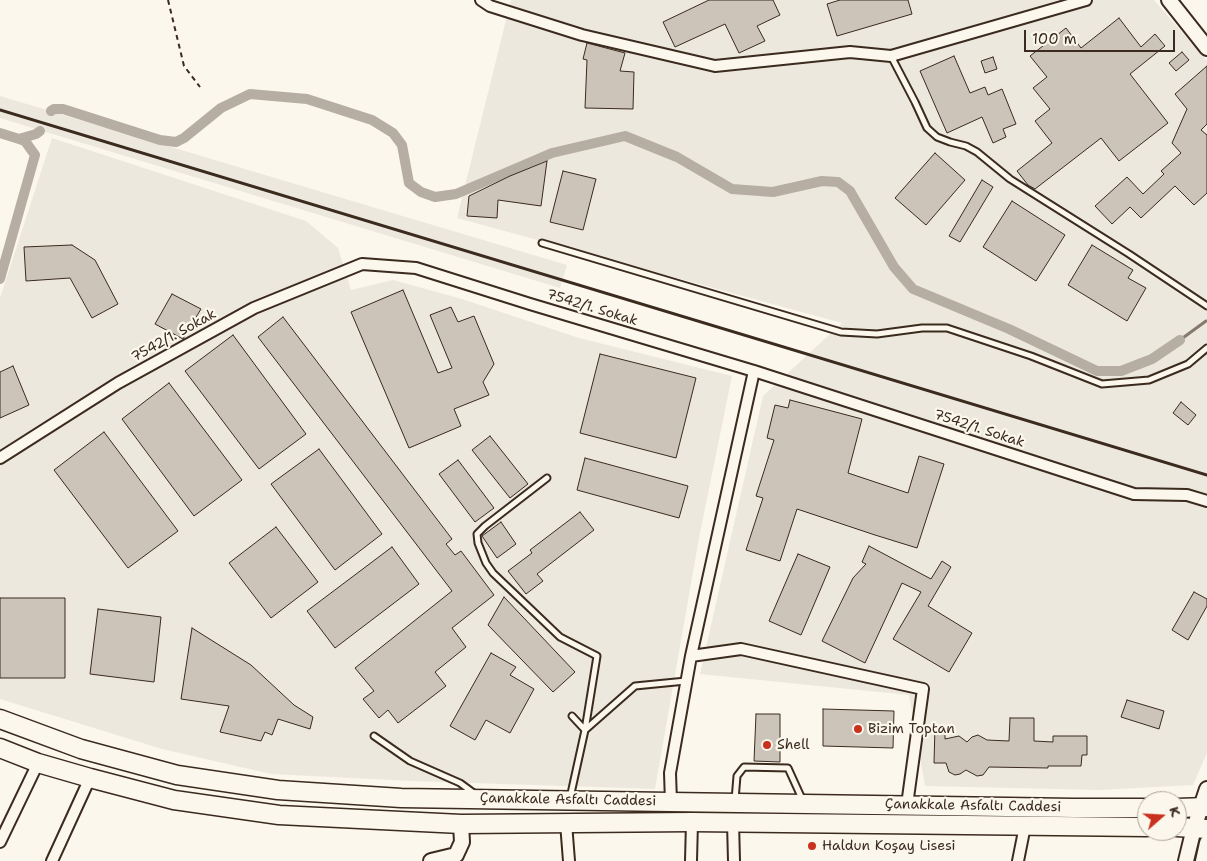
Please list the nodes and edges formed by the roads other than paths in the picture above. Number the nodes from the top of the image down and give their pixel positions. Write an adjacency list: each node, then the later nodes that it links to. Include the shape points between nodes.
1 (481, 0): 5 (street, via 490,6 582,35 715,66 850,52)
2 (1086, 0): 5 (street)
3 (1169, 0): 4 (street)
4 (1207, 48)
5 (891, 56): 7 (lane, via 927,128 937,137 977,152 1010,178)
6 (542, 242): 8 (lane, via 841,332 877,334 947,328 1102,384 1149,380 1188,364)
7 (1207, 306)
8 (1207, 348)
9 (754, 371): 10 (street, 7542/1. Sokak, via 416,268 362,264 254,308 118,383); 12 (street, 7542/1. Sokak, via 1134,494 1188,495); 13 (street)
10 (0, 458)
11 (547, 478): 17 (lane, via 485,526 477,534 478,543 493,574 560,637 597,656)
12 (1207, 501)
13 (691, 656): 14 (street); 28 (street, via 741,649 923,689)
14 (686, 681): 17 (lane, via 635,686); 25 (street, via 670,773)
15 (572, 716): 17 (lane)
16 (0, 720): 23 (highway, Çanakkale Asfaltı Caddesi, via 81,749 177,775 278,790)
17 (585, 730): 24 (lane)
18 (374, 736): 23 (lane, via 410,761 466,787)
19 (0, 748): 20 (highway, Çanakkale Asfaltı Caddesi)
20 (38, 763): 21 (highway, Çanakkale Asfaltı Caddesi); 38 (street)
21 (90, 778): 35 (highway, Çanakkale Asfaltı Caddesi, via 174,800 279,815); 40 (street)
22 (1207, 789): 31 (street)
23 (478, 799): 24 (highway, Çanakkale Asfaltı Caddesi)
24 (569, 800): 25 (highway, Çanakkale Asfaltı Caddesi)
25 (671, 802): 26 (highway, Çanakkale Asfaltı Caddesi)
26 (735, 803): 27 (highway, Çanakkale Asfaltı Caddesi); 27 (lane, via 737,776 744,767 788,768)
27 (805, 804): 28 (highway, Çanakkale Asfaltı Caddesi)
28 (907, 805): 29 (highway, Çanakkale Asfaltı Caddesi)
29 (1137, 808)
30 (1187, 813): 31 (highway)
31 (1199, 820): 46 (street)
32 (692, 822): 33 (highway, Çanakkale Asfaltı Caddesi); 34 (highway, Çanakkale Asfaltı Caddesi); 43 (street)
33 (733, 822): 36 (highway, Çanakkale Asfaltı Caddesi); 44 (street)
34 (566, 823): 35 (highway, Çanakkale Asfaltı Caddesi); 42 (street)
35 (461, 824): 41 (street, via 462,842 456,855)
36 (1025, 826): 37 (highway, Çanakkale Asfaltı Caddesi); 45 (street)
37 (1137, 827)
38 (0, 842)
39 (1207, 843): 47 (street)
40 (52, 861)
41 (431, 861)
42 (569, 861)
43 (691, 861)
44 (734, 861)
45 (1018, 861)
46 (1186, 861)
47 (1203, 861)

